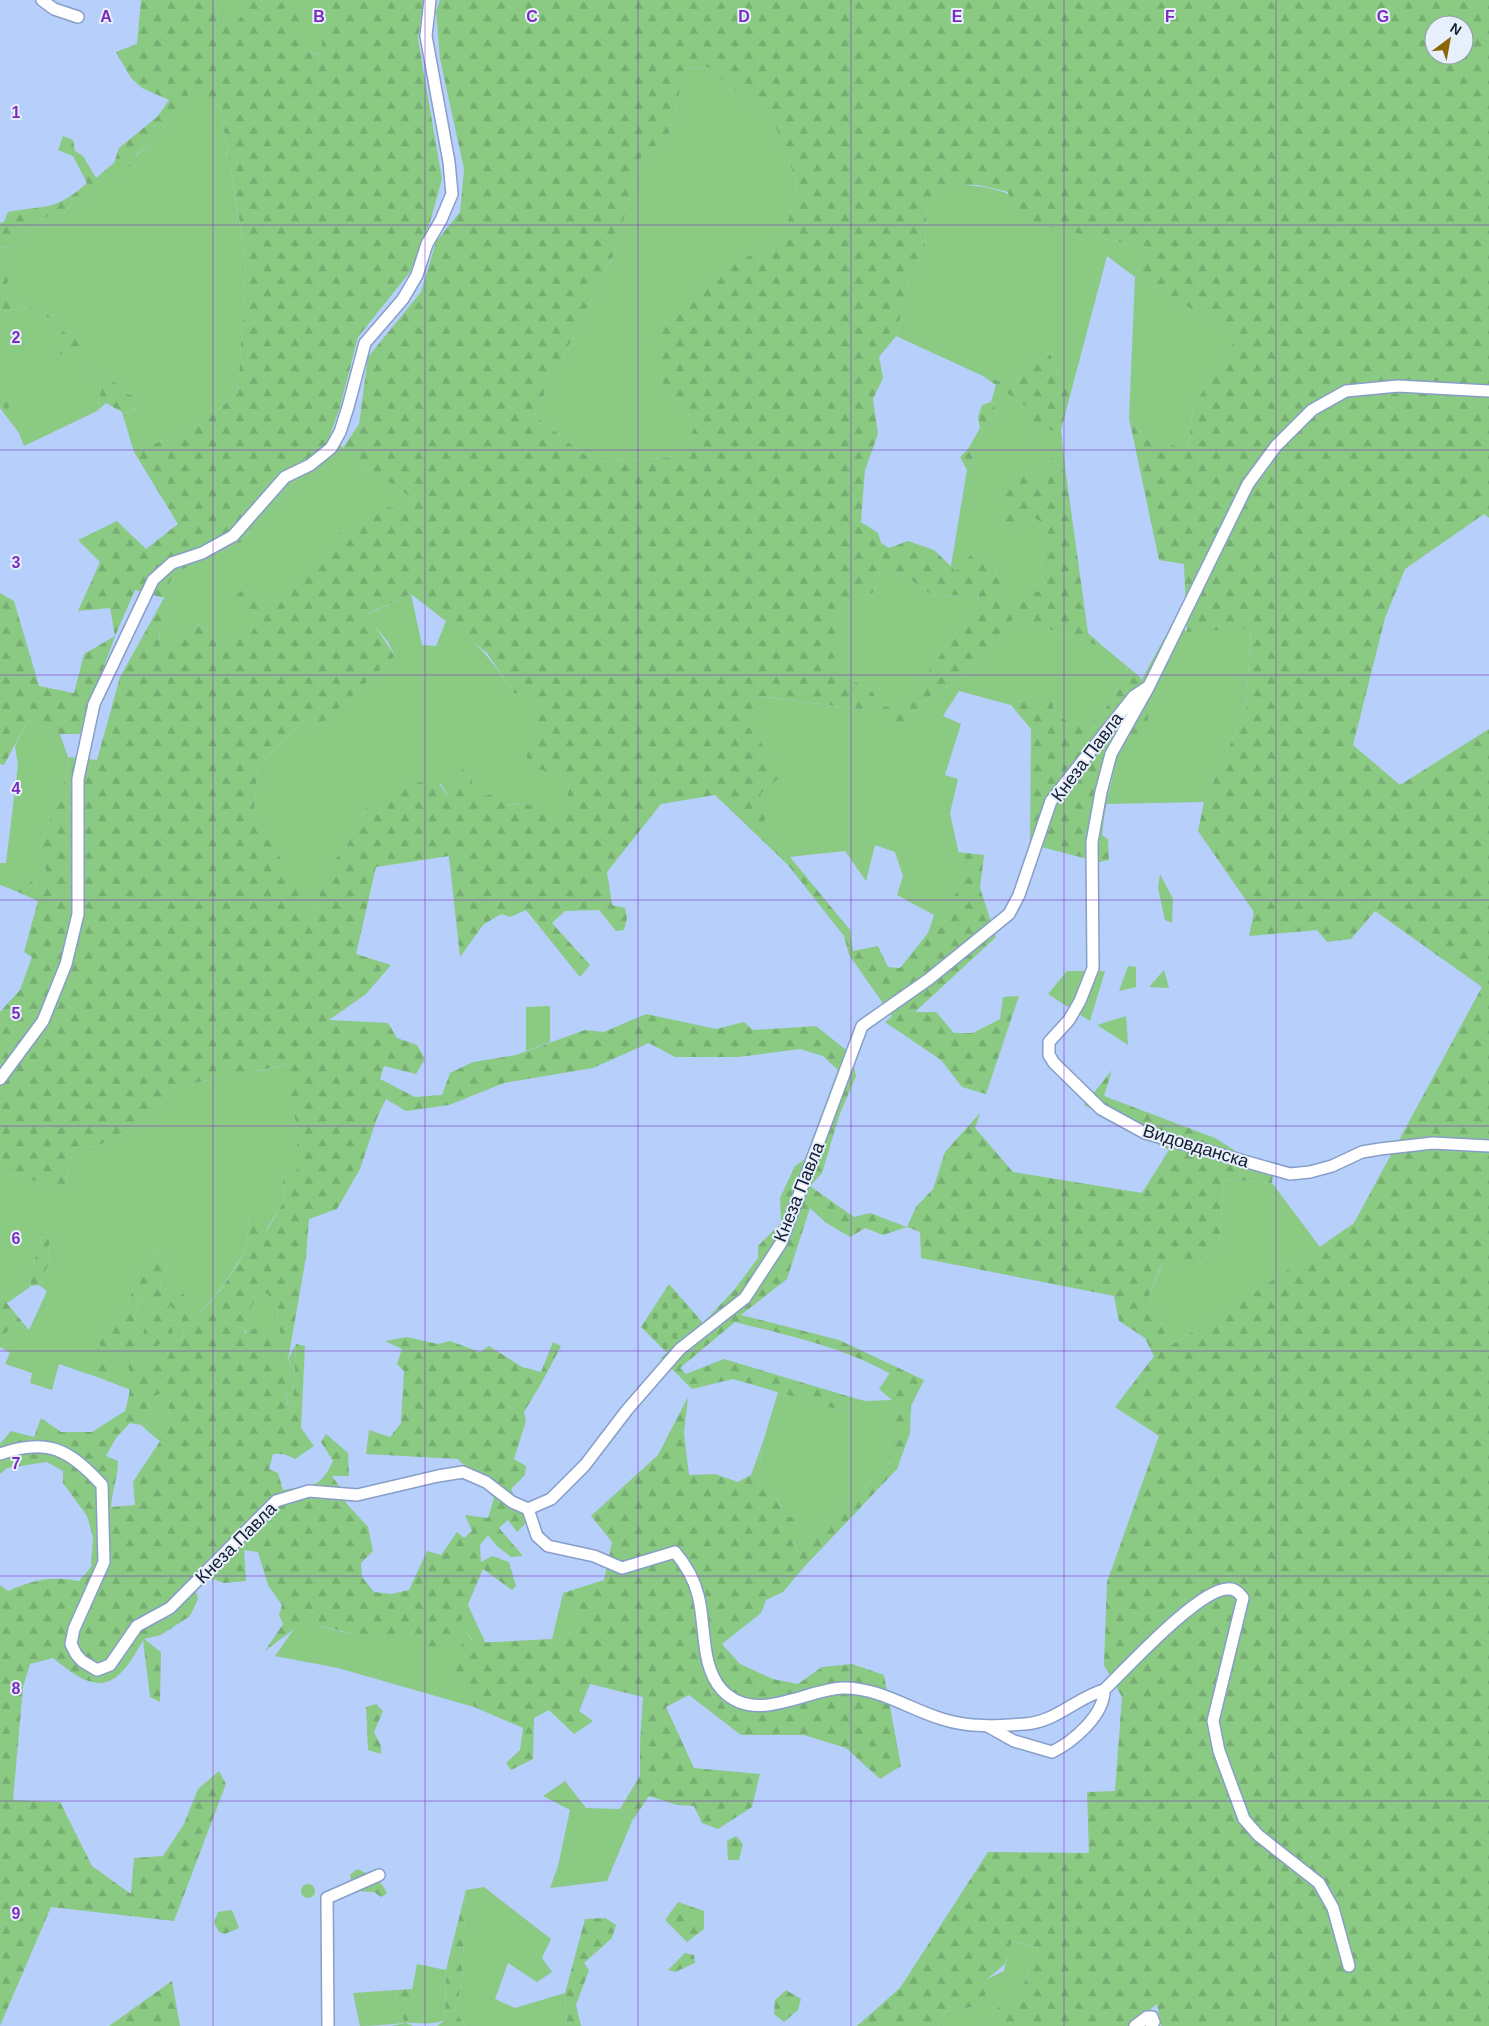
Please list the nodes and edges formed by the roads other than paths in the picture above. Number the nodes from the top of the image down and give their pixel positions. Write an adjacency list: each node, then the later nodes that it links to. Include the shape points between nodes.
1 (42, 0): 3 (street, via 54,9)
2 (430, 0): 6 (street, via 426,36 452,194 404,299 365,343 340,432 331,448 310,465 285,478 233,536 202,553 172,563 153,580 135,615 94,704 78,779 78,914 66,964 43,1021)
3 (78, 16)
4 (1489, 391): 5 (street, Кнеза Павла, via 1398,386 1346,391 1312,410 1276,446 1248,484)
5 (1149, 686): 7 (street, Видовданска, via 1111,754 1100,792 1092,842 1093,968 1069,1020 1049,1042 1049,1055 1054,1063 1101,1109 1145,1132 1290,1174 1332,1166 1362,1152 1380,1149 1433,1143); 9 (street, Кнеза Павла, via 1134,696 1051,802 1009,914 929,979 862,1026 781,1243 745,1298 680,1349 585,1465 551,1499)
6 (0, 1080)
7 (1489, 1146)
8 (0, 1454): 9 (street, Кнеза Павла, via 21,1446 55,1448 80,1462 102,1485 104,1562 74,1629 71,1644 82,1661 97,1670 110,1665 137,1626 170,1608 276,1501 309,1491 357,1495 463,1472 486,1482 512,1502)
9 (528, 1509): 11 (street, via 537,1536 548,1546 594,1556 622,1568 676,1552 687,1566 698,1596 709,1665 722,1689 736,1700 772,1704 842,1688 873,1692 942,1719)
10 (1104, 1690): 11 (street, via 1093,1693 1056,1716 1028,1724); 11 (street, via 1104,1699 1088,1722 1074,1738 1052,1752 1014,1741); 13 (street, via 1189,1608 1227,1589 1237,1591 1243,1598 1213,1722 1219,1751 1244,1819 1258,1835 1319,1883 1333,1908)
11 (988, 1726)
12 (379, 1875): 14 (street, via 327,1898)
13 (1349, 1966)
14 (328, 2026)
15 (1135, 2026): 16 (street, via 1148,2017 1154,2022)
16 (1151, 2026)

